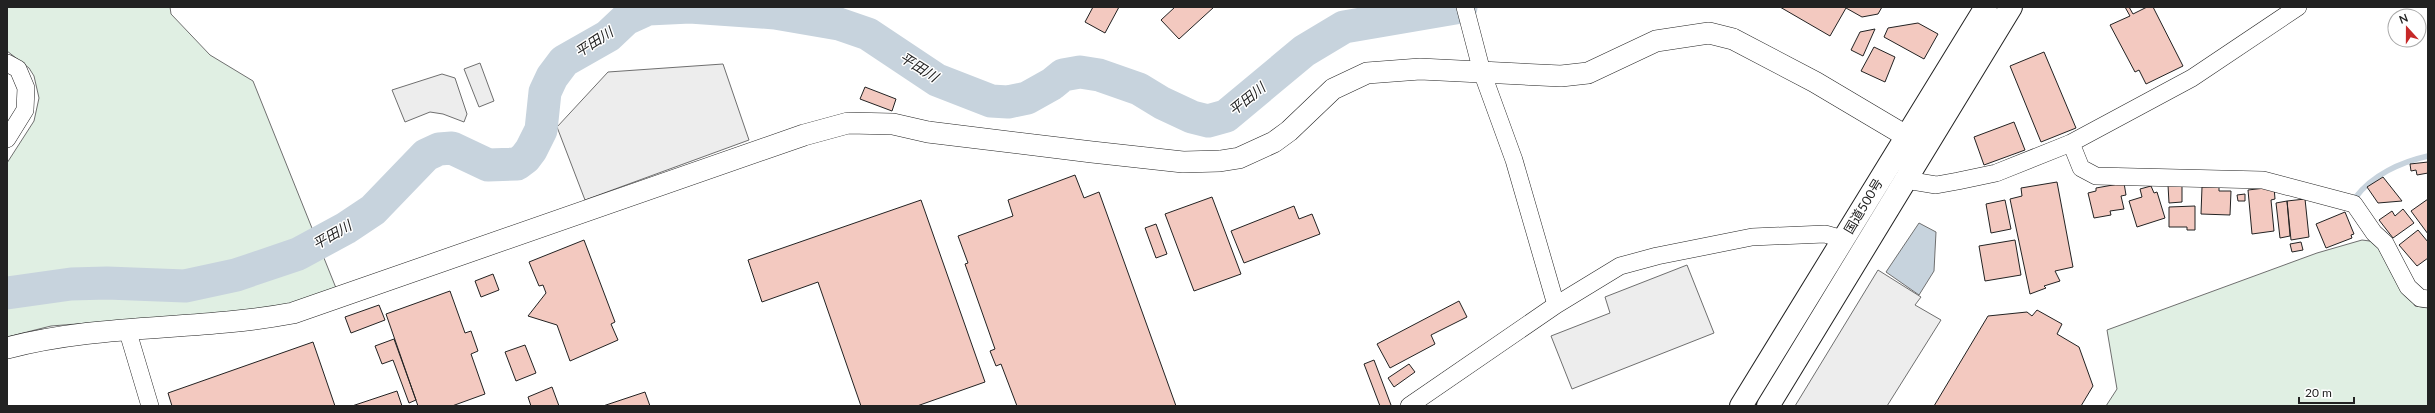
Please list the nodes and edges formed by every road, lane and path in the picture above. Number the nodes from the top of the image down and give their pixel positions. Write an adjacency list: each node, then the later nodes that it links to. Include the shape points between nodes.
1 (1464, 7): 6 (street)
2 (1986, 7): 7 (highway, 国道500号)
3 (2011, 7): 10 (highway, 国道500号)
4 (2298, 7): 9 (street, via 2192,78)
5 (7, 63): 8 (street, via 18,69 26,88 25,110)
6 (1482, 72): 7 (street, via 1561,76 1588,73 1656,41 1709,33 1733,39 1809,78); 14 (street, via 1514,160); 15 (street, via 1398,70 1360,74 1333,89 1274,142 1239,158 1220,161 1183,162 987,140 892,124 848,123 804,135 293,314)
7 (1906, 136): 10 (street); 12 (highway, 国道500号)
8 (7, 139)
9 (2071, 143): 11 (street, via 1996,173 1936,185); 13 (street, via 2081,168 2096,176 2263,180 2354,204 2374,233 2385,243 2408,287 2420,298)
10 (1928, 144): 11 (highway, 国道500号)
11 (1906, 180): 20 (highway, 国道500号)
12 (1843, 239): 14 (street, via 1825,234 1752,237 1657,256 1620,266); 19 (highway, 国道500号)
13 (2428, 299)
14 (1556, 305): 18 (street)
15 (127, 329): 16 (street, via 46,338); 17 (street)
16 (7, 348)
17 (150, 406)
18 (1409, 406)
19 (1741, 406)
20 (1768, 406)

